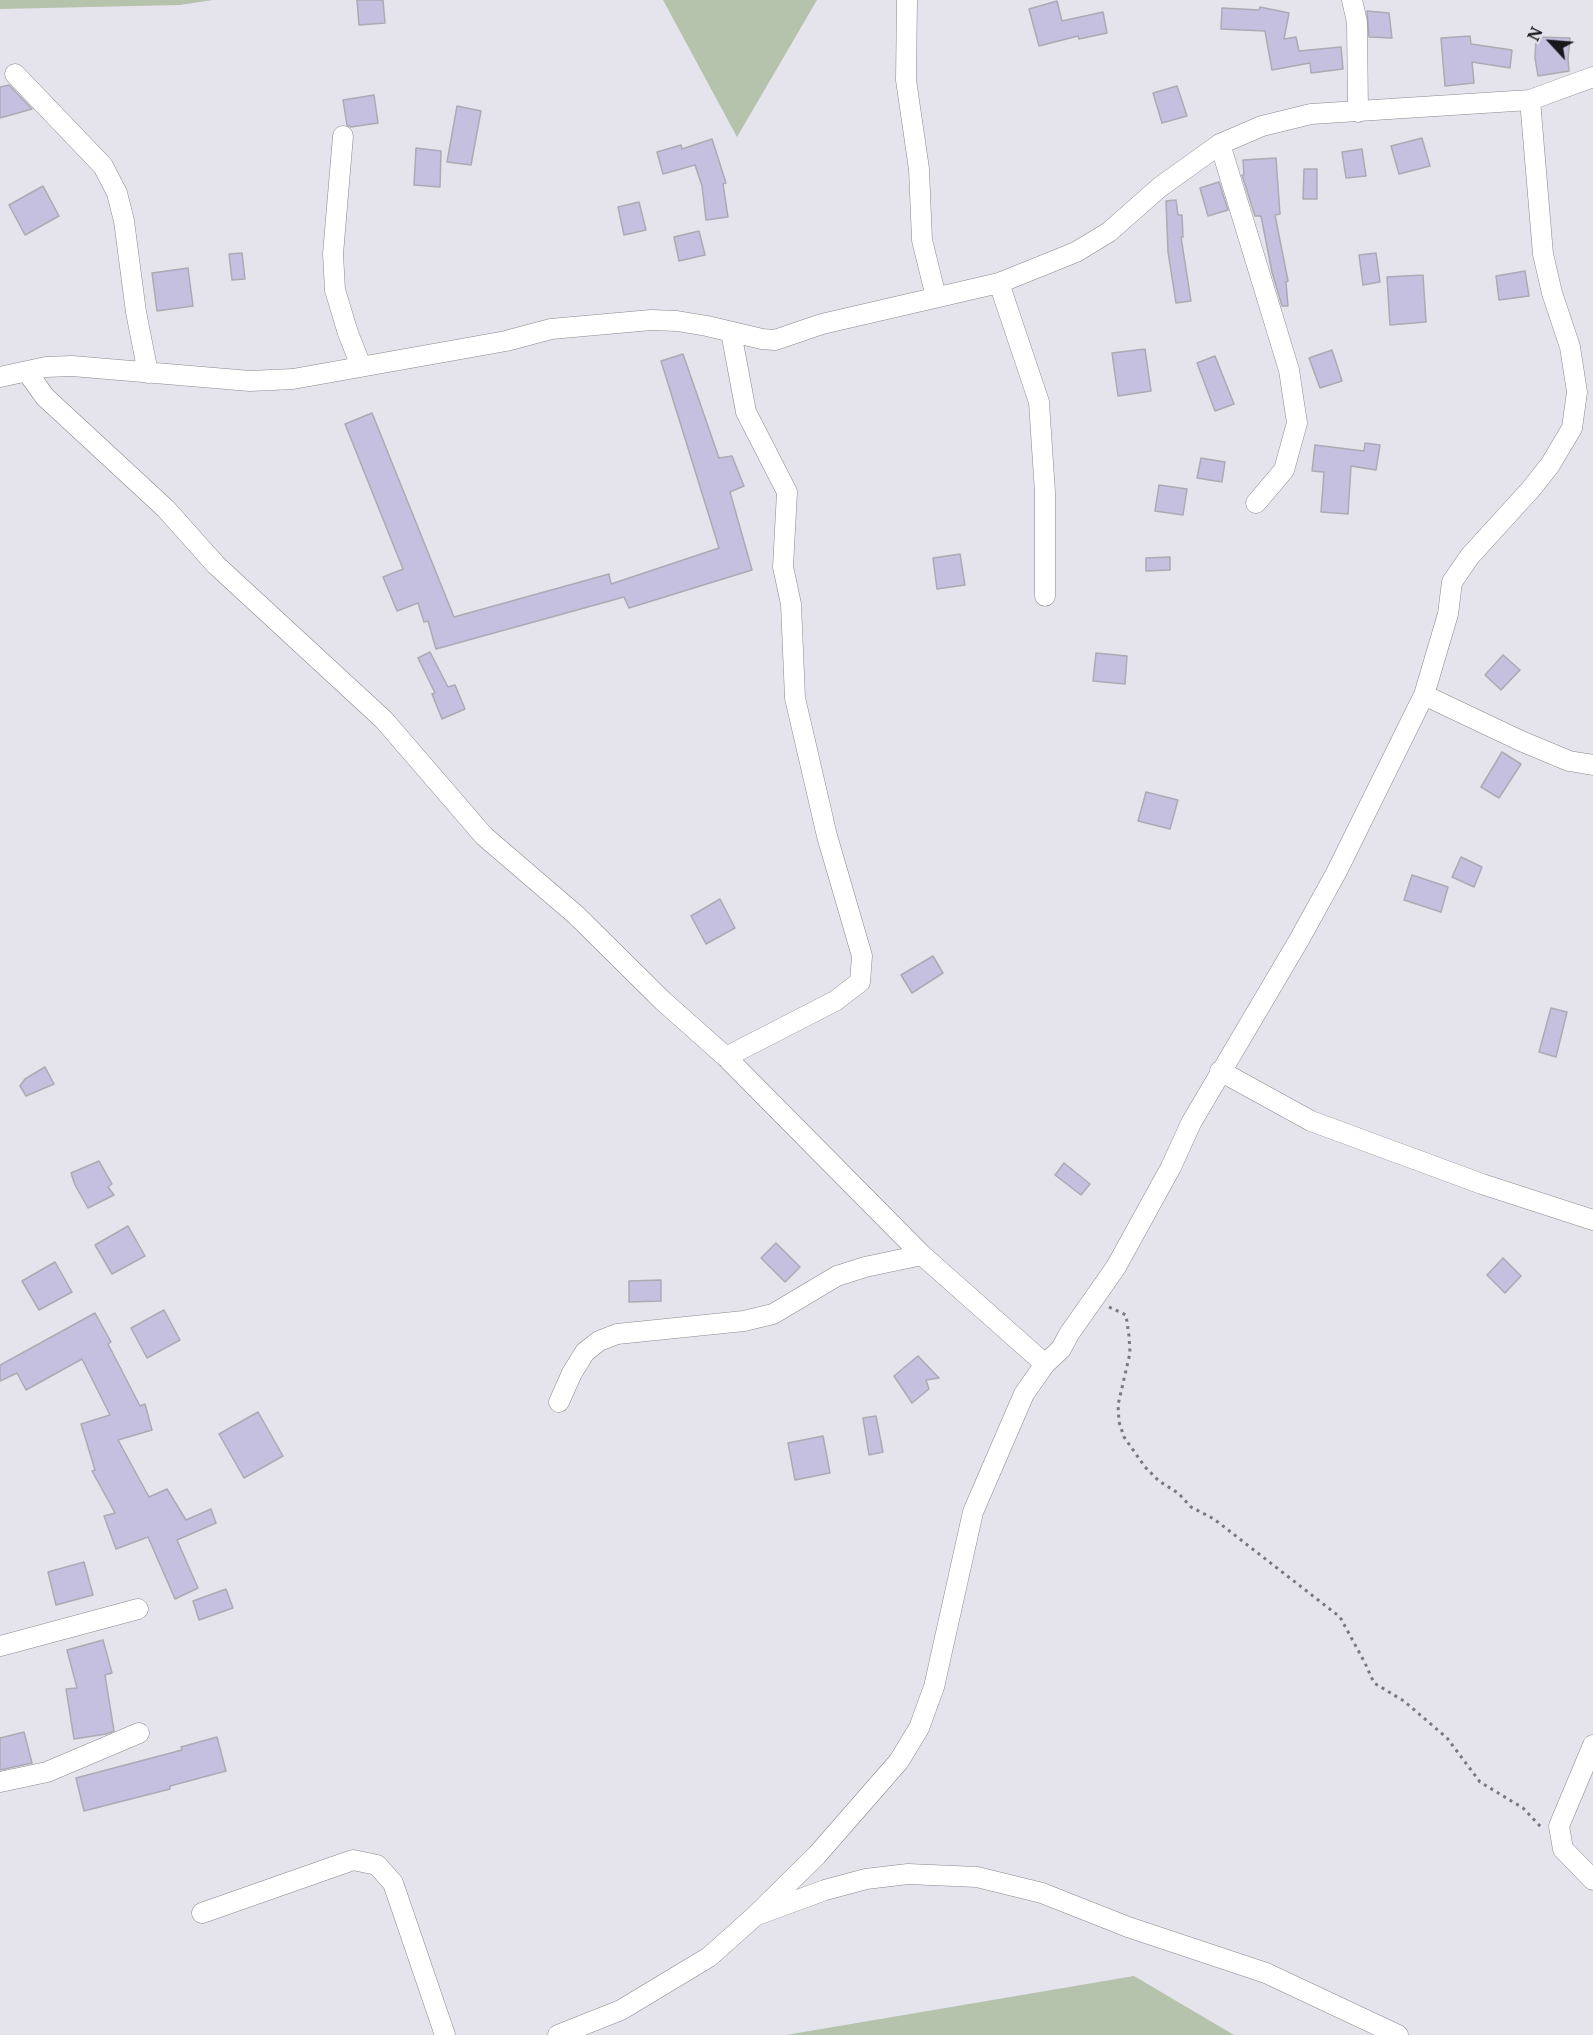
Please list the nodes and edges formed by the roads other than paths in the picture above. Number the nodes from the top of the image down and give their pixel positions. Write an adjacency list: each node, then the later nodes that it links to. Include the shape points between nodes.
1 (907, 0): 10 (street, via 906,80 919,169 922,240)
2 (1352, 0): 6 (street, via 1357,22)
3 (15, 74): 14 (street, via 103,166 117,193)
4 (1593, 77): 5 (street)
5 (1530, 100): 6 (street); 18 (street, via 1543,254 1570,347 1577,392 1572,428 1550,465 1452,582 1448,614)
6 (1358, 112): 8 (street, via 1301,116 1262,126)
7 (343, 136): 12 (street, via 333,254 335,290)
8 (1220, 144): 9 (street, via 1160,187 1109,232 1076,252); 16 (street, via 1289,370 1297,423 1284,470)
9 (999, 283): 10 (street); 17 (street, via 1039,402 1045,493)
10 (936, 297): 11 (street, via 822,324 775,340)
11 (731, 332): 12 (street, via 677,321 625,322 551,329 506,341); 20 (street, via 746,412 787,492 783,567 791,604 795,698 827,836 862,956 860,982 835,1001)
12 (361, 366): 14 (street, via 293,379 250,381)
13 (27, 372): 14 (street, via 72,366); 15 (street); 20 (street, via 45,397 166,509 216,565 384,720 484,836 576,915)
14 (148, 373)
15 (0, 377)
16 (1256, 502)
17 (1045, 596)
18 (1424, 695): 19 (street, via 1569,761); 21 (street, via 1336,873)
19 (1593, 765)
20 (726, 1057): 23 (street)
21 (1220, 1071): 22 (street, via 1311,1121); 24 (street, via 1116,1267 1061,1349)
22 (1593, 1220)
23 (922, 1255): 24 (street); 25 (street, via 837,1276 773,1314 744,1321 617,1334 599,1341 585,1352)
24 (1045, 1364): 31 (street, via 1024,1394 973,1512 934,1687 919,1728 899,1761)
25 (559, 1402)
26 (138, 1610): 27 (street)
27 (0, 1646)
28 (139, 1733): 30 (street, via 48,1772)
29 (1593, 1745): 32 (street, via 1559,1826 1563,1849)
30 (0, 1782)
31 (817, 1854): 33 (street); 35 (street)
32 (1593, 1880)
33 (825, 1890): 35 (street); 38 (street, via 866,1879 908,1874 977,1877 1031,1890 1266,1973)
34 (202, 1913): 36 (street, via 353,1860 377,1865 393,1883)
35 (755, 1916): 37 (street, via 709,1958 621,2010)
36 (445, 2035)
37 (558, 2035)
38 (1398, 2035)

